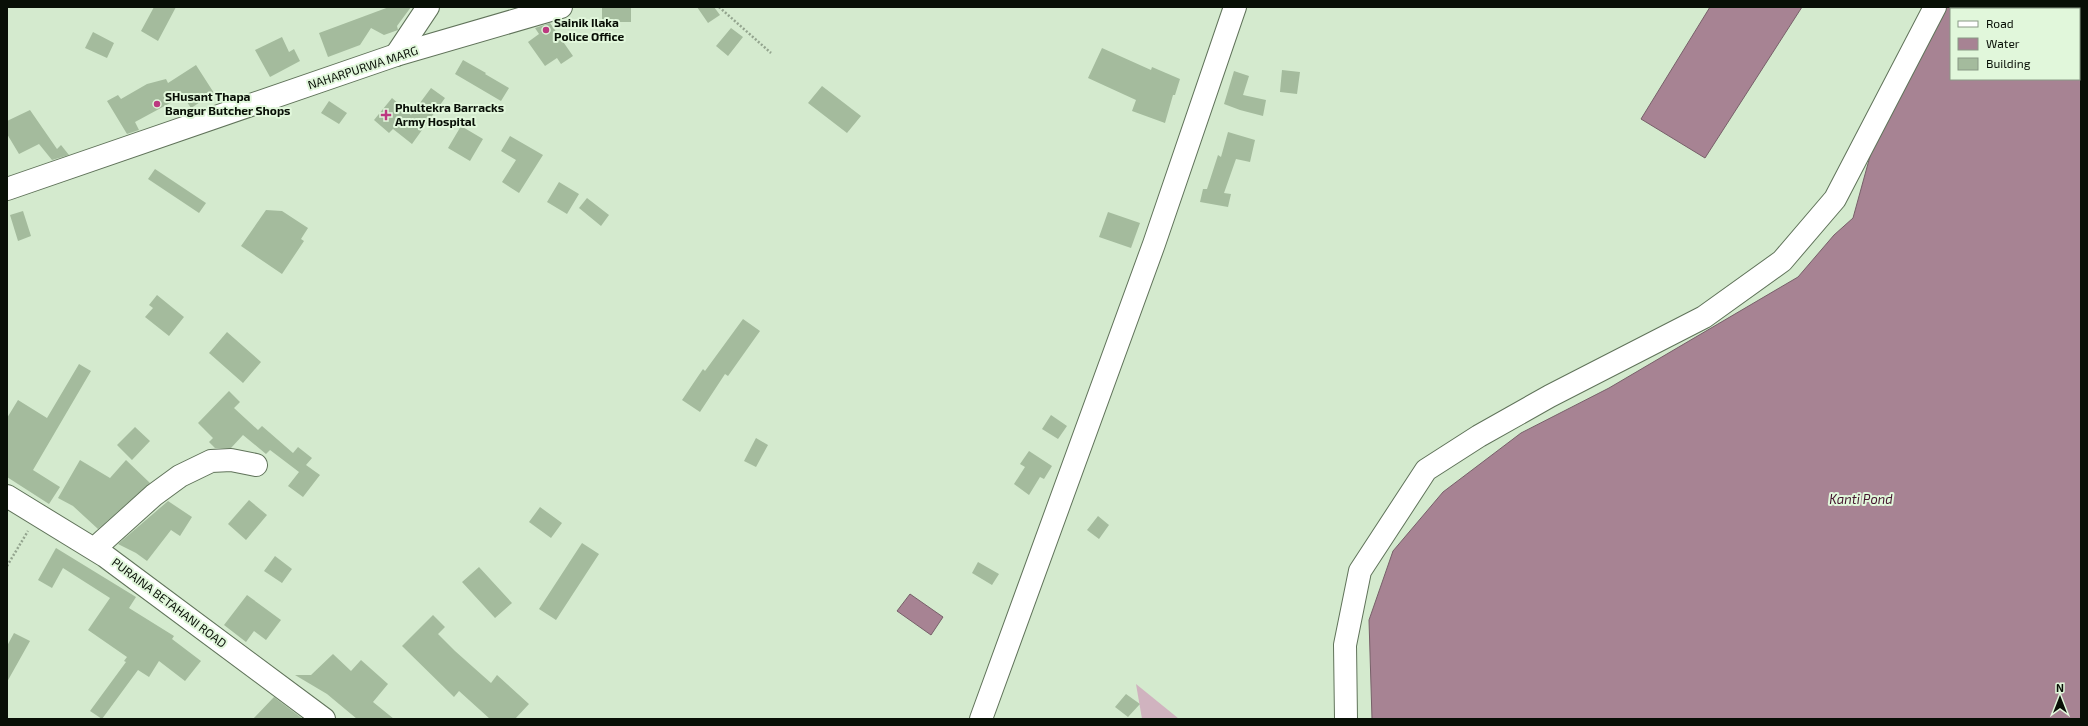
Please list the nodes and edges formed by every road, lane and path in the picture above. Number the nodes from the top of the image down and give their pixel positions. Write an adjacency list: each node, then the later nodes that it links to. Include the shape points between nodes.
1 (428, 7): 7 (street)
2 (561, 7): 7 (street, NAHARPURWA MARG)
3 (719, 7): 6 (path)
4 (1236, 7): 15 (street, via 1154,244)
5 (1935, 7): 16 (street, via 1835,199 1782,260 1704,317 1550,396 1479,436 1426,470 1360,571 1345,645)
6 (771, 54)
7 (396, 55): 8 (street, NAHARPURWA MARG)
8 (7, 189)
9 (256, 465): 12 (street, via 231,460 211,461 180,476 154,495)
10 (7, 496): 11 (street, PURAINA BETAHANI ROAD)
11 (38, 515): 12 (street, PURAINA BETAHANI ROAD); 13 (path)
12 (94, 549): 14 (street, PURAINA BETAHANI ROAD)
13 (7, 566)
14 (324, 719)
15 (981, 719)
16 (1346, 719)

